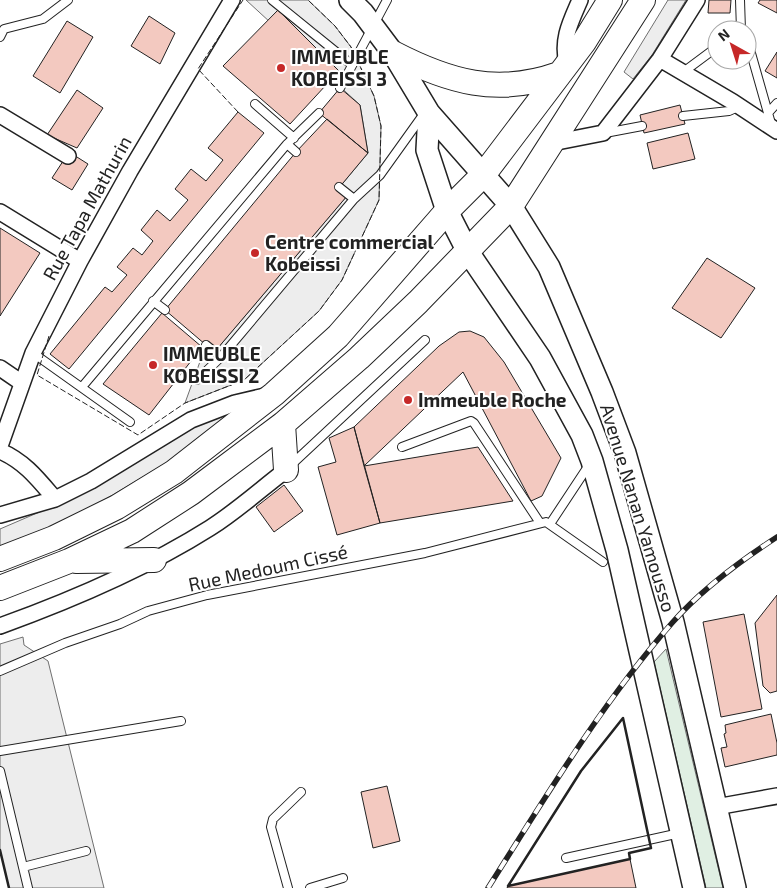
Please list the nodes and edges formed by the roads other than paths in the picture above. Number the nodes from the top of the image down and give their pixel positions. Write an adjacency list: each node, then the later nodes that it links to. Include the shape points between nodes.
1 (68, 0): 13 (lane, via 43,19)
2 (232, 0): 46 (street, Rue Tapa Mathurin, via 130,170)
3 (272, 0): 18 (lane)
4 (350, 0): 12 (main road, Avenue Nanan Yamousso)
5 (387, 0): 12 (lane)
6 (580, 0): 19 (street, via 566,31)
7 (610, 0): 19 (main road)
8 (643, 0): 35 (main road)
9 (696, 0): 17 (street)
10 (740, 0): 11 (lane)
11 (741, 20)
12 (374, 27): 15 (main road, Avenue Nanan Yamousso); 18 (lane)
13 (2, 28): 14 (lane)
14 (0, 37)
15 (393, 53): 19 (main road, via 428,71 458,81 511,85 541,80); 26 (main road, Avenue Nanan Yamousso)
16 (707, 54): 21 (lane)
17 (660, 59): 21 (street); 33 (street)
18 (351, 64): 22 (lane)
19 (563, 68): 39 (main road)
20 (756, 70): 28 (lane)
21 (682, 73): 25 (street)
22 (340, 88)
23 (777, 103): 28 (lane)
24 (254, 104): 34 (lane)
25 (738, 107): 30 (lane); 32 (street)
26 (428, 111): 39 (main road, Avenue Nanan Yamousso); 41 (lane, via 380,175); 44 (main road, Avenue Nanan Yamousso, via 427,150)
27 (319, 113): 34 (lane)
28 (768, 113): 32 (lane)
29 (0, 114): 38 (street)
30 (683, 116)
31 (642, 126): 33 (lane)
32 (775, 130)
33 (603, 133): 35 (street)
34 (294, 138): 36 (lane)
35 (552, 143): 42 (main road)
36 (287, 144): 37 (lane); 47 (lane)
37 (296, 152)
38 (68, 156)
39 (484, 174): 42 (main road, Avenue Nanan Yamousso); 44 (main road)
40 (340, 187): 41 (lane)
41 (354, 199): 52 (lane)
42 (511, 206): 45 (main road); 81 (main road, Avenue Nanan Yamousso, via 549,267 625,453 673,622)
43 (0, 212): 46 (street)
44 (447, 212): 45 (main road, Avenue Nanan Yamousso); 57 (main road, via 338,336)
45 (468, 252): 59 (main road, via 359,358); 63 (main road, Avenue Nanan Yamousso, via 540,358 582,435)
46 (80, 261): 51 (street, Rue Tapa Mathurin)
47 (153, 300): 48 (lane); 56 (lane)
48 (165, 310)
49 (425, 340): 64 (lane)
50 (206, 345): 52 (lane)
51 (34, 353): 55 (street, Rue Tapa Mathurin); 56 (lane)
52 (220, 357): 54 (lane)
53 (0, 368): 55 (street)
54 (197, 380)
55 (22, 383): 60 (street, Rue Tapa Mathurin)
56 (82, 387): 58 (lane)
57 (274, 394): 65 (street, via 235,403 191,420 91,482); 69 (main road, via 174,472 117,507 54,538)
58 (130, 422)
59 (283, 424): 64 (main road); 71 (main road, via 191,493 132,531)
60 (0, 446)
61 (402, 447): 67 (lane, via 470,421 474,423)
62 (0, 451): 65 (street, via 13,456 29,469)
63 (592, 461): 68 (lane); 82 (main road, Avenue Nanan Yamousso, via 617,550)
64 (286, 470): 70 (street, via 211,527)
65 (55, 499): 66 (street)
66 (0, 515)
67 (540, 523): 68 (lane, Rue Medoum Cissé); 75 (lane, Rue Medoum Cissé, via 425,553 207,595 148,611)
68 (550, 524): 72 (lane)
69 (0, 559)
70 (154, 560): 71 (main road); 74 (street, via 53,607)
71 (69, 561): 73 (main road)
72 (602, 562)
73 (0, 588)
74 (0, 626)
75 (0, 671)
76 (181, 721): 77 (lane)
77 (0, 751)
78 (0, 771): 85 (lane)
79 (301, 792): 88 (lane, via 273,819 271,827)
80 (777, 796): 81 (street)
81 (716, 807): 91 (main road, Avenue Nanan Yamousso)
82 (682, 833): 84 (lane); 90 (main road, Avenue Nanan Yamousso)
83 (86, 851): 85 (lane)
84 (566, 858)
85 (23, 867): 87 (lane)
86 (344, 878): 89 (lane)
87 (28, 888)
88 (288, 888)
89 (310, 888)
90 (694, 888)
91 (735, 888)

